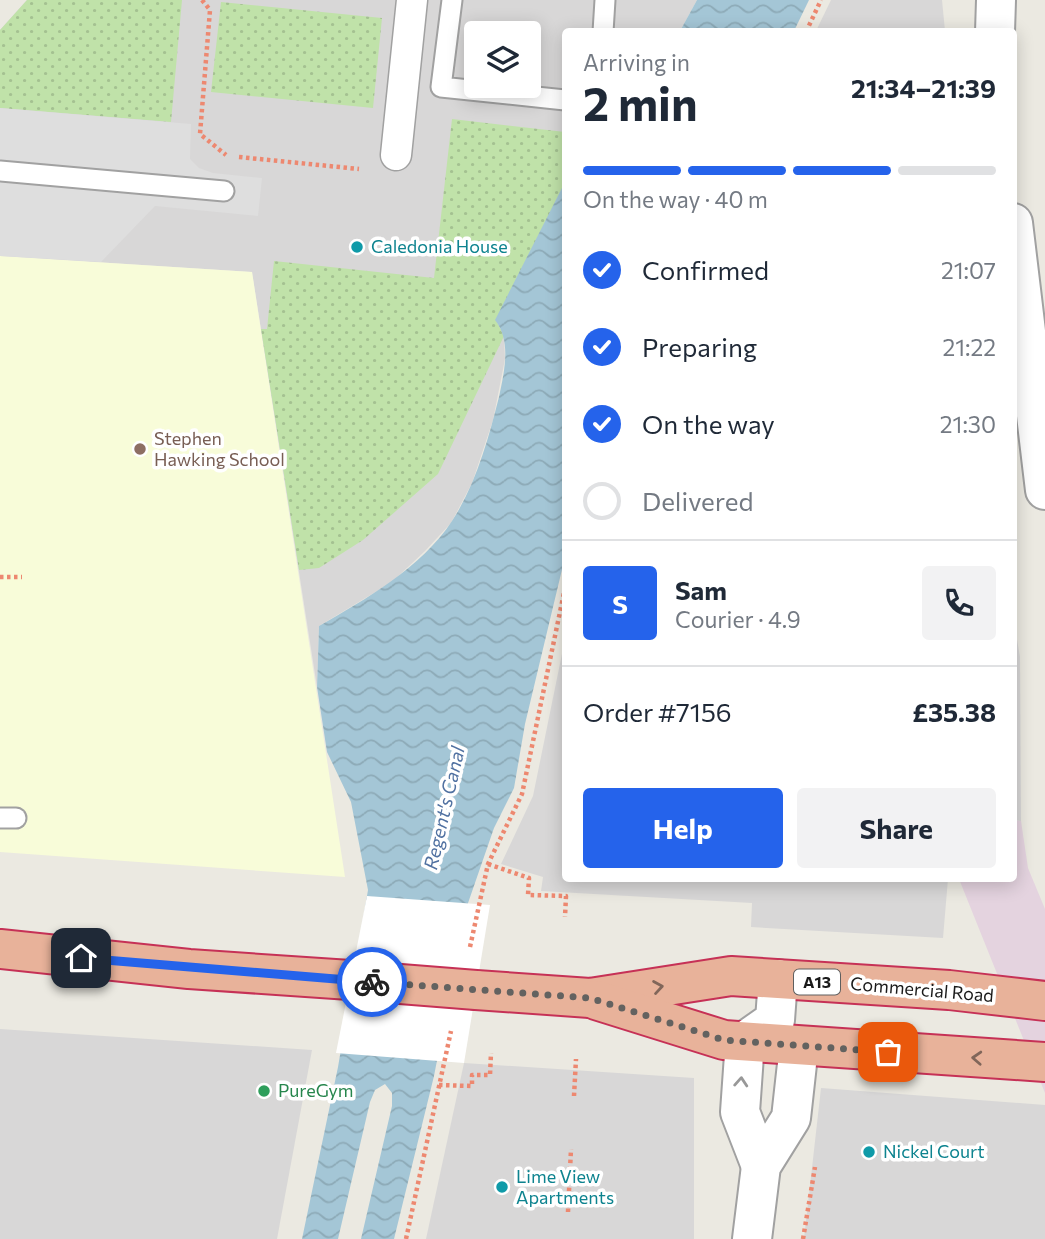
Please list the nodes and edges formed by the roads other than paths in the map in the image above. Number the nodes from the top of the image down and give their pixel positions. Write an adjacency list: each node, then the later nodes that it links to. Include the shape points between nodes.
1 (412, 0): 8 (street)
2 (452, 0): 7 (lane, via 441,87)
3 (605, 0): 5 (lane)
4 (996, 0): 6 (street)
5 (603, 28)
6 (995, 28)
7 (562, 100)
8 (396, 155)
9 (0, 171): 10 (lane)
10 (224, 191)
11 (1017, 250): 12 (street)
12 (1038, 391): 13 (street)
13 (1045, 490)
14 (0, 949): 16 (highway, Commercial Road / A13, bridge, via 189,969)
15 (778, 979): 16 (highway, Commercial Road / A13, one-way to 15, via 726,976); 17 (highway, Commercial Road / A13); 18 (street, via 775,1020)
16 (590, 998): 18 (highway, Commercial Road / A13, via 724,1040)
17 (1045, 1001)
18 (745, 1041): 19 (highway, Commercial Road / A13); 21 (street, one-way to 18, via 740,1112)
19 (799, 1046): 20 (highway, Commercial Road / A13, one-way to 19); 21 (street, via 791,1118)
20 (1045, 1062)
21 (761, 1166): 22 (street)
22 (752, 1239)

